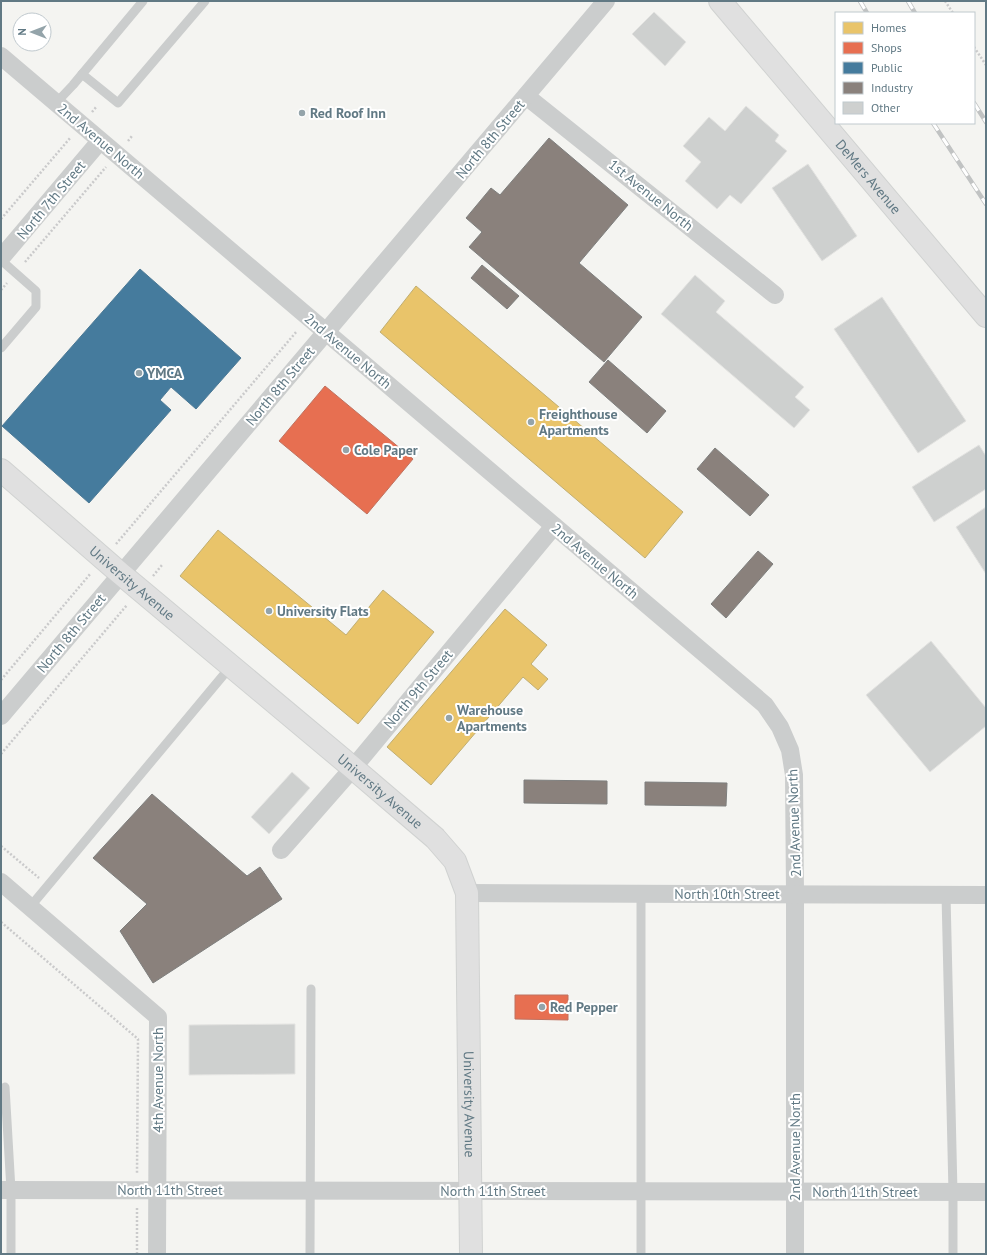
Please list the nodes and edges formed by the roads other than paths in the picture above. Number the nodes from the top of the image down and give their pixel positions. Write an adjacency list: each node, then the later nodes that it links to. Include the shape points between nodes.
1 (143, 1): 6 (lane)
2 (205, 1): 6 (lane, via 118,103)
3 (606, 1): 7 (street, North 8th Street)
4 (720, 1): 12 (street, DeMers Avenue)
5 (1, 56): 8 (street, 2nd Avenue North)
6 (82, 74): 8 (lane)
7 (526, 96): 11 (street, 1st Avenue North); 13 (street, North 8th Street)
8 (56, 103): 9 (street, 2nd Avenue North)
9 (100, 141): 10 (street, North 7th Street); 13 (street, 2nd Avenue North)
10 (1, 259): 14 (lane, via 36,291 36,307)
11 (775, 295)
12 (986, 316)
13 (326, 332): 16 (street, 2nd Avenue North); 17 (street, North 8th Street)
14 (1, 348)
15 (4, 478): 17 (street, University Avenue)
16 (554, 526): 20 (street, North 9th Street); 25 (street, 2nd Avenue North, via 765,705 780,727 790,750 794,775)
17 (121, 574): 18 (street, University Avenue); 19 (street, North 8th Street)
18 (231, 666): 20 (street, University Avenue); 28 (lane)
19 (1, 716)
20 (353, 768): 21 (street, North 9th Street); 23 (street, University Avenue, via 435,838 455,861)
21 (281, 850)
22 (1, 882): 28 (street, 4th Avenue North)
23 (468, 893): 24 (street, North 10th Street); 34 (street, University Avenue)
24 (641, 894): 25 (street, North 10th Street); 35 (lane)
25 (795, 895): 26 (street, North 10th Street); 36 (street, 2nd Avenue North)
26 (946, 895): 27 (street, North 10th Street); 37 (lane)
27 (986, 895)
28 (30, 907): 32 (street, 4th Avenue North, via 158,1017)
29 (311, 989): 33 (lane)
30 (5, 1087): 31 (lane)
31 (6, 1190): 32 (street, North 11th Street); 39 (lane)
32 (157, 1190): 33 (street, North 11th Street); 40 (street, 4th Avenue North)
33 (310, 1190): 34 (street, North 11th Street); 41 (lane)
34 (471, 1191): 35 (street, North 11th Street); 42 (street, University Avenue)
35 (641, 1192): 36 (street, North 11th Street); 43 (lane)
36 (795, 1192): 37 (street, North 11th Street); 44 (street, 2nd Avenue North)
37 (953, 1192): 38 (street, North 11th Street); 45 (lane)
38 (986, 1192)
39 (11, 1254)
40 (157, 1254)
41 (310, 1254)
42 (471, 1254)
43 (640, 1254)
44 (795, 1254)
45 (952, 1254)

